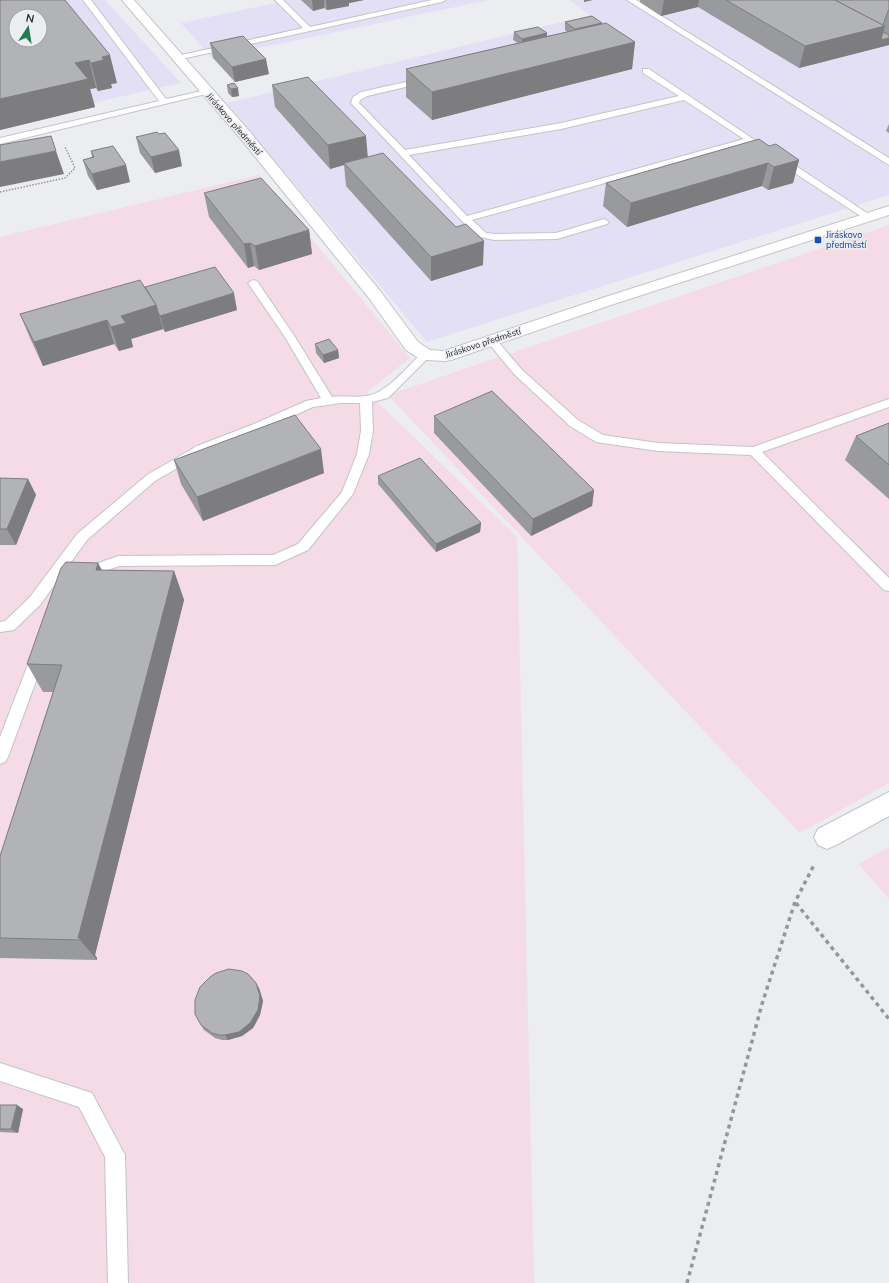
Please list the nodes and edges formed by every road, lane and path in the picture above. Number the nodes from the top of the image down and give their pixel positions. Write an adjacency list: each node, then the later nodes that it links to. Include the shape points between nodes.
1 (87, 0): 12 (lane)
2 (128, 0): 7 (street, Jiráskovo předměstí)
3 (279, 0): 6 (lane)
4 (442, 0): 6 (lane)
5 (631, 0): 19 (lane)
6 (309, 30): 7 (lane)
7 (177, 58): 10 (street, Jiráskovo předměstí)
8 (646, 71): 11 (lane)
9 (432, 79): 17 (lane, via 364,94 356,99 355,103)
10 (206, 92): 12 (lane); 27 (street, Jiráskovo předměstí, via 245,135 375,295 412,346)
11 (686, 97): 13 (lane); 17 (lane, via 561,126)
12 (164, 102): 14 (lane)
13 (751, 140): 16 (lane); 23 (lane)
14 (0, 141)
15 (64, 143): 20 (path, via 76,168 65,178)
16 (763, 148)
17 (403, 153): 23 (lane)
18 (775, 156): 22 (lane)
19 (889, 162)
20 (0, 192)
21 (889, 210): 22 (street, Jiráskovo předměstí)
22 (868, 217): 26 (street, Jiráskovo předměstí)
23 (465, 219): 24 (lane, via 483,235 495,237 557,236)
24 (604, 222)
25 (252, 283): 28 (lane, via 290,337)
26 (491, 340): 27 (street, Jiráskovo předměstí, via 444,356); 31 (lane, via 518,372 574,423 600,439 658,447)
27 (426, 355): 29 (lane, via 384,395)
28 (328, 400): 29 (lane); 34 (lane, via 310,404 201,449 151,478 82,537 35,601 9,626)
29 (366, 400): 32 (lane, via 367,431 363,454 347,494 303,547 274,560 118,561 98,569)
30 (889, 402): 31 (lane)
31 (754, 451): 33 (lane)
32 (77, 586)
33 (889, 586)
34 (0, 627)
35 (46, 642): 36 (lane, via 38,655)
36 (0, 757)
37 (889, 803): 38 (street)
38 (827, 837): 39 (path)
39 (795, 902): 40 (path); 43 (path, via 762,1004)
40 (889, 1019)
41 (0, 1072): 42 (lane, via 85,1100 115,1155)
42 (118, 1283)
43 (687, 1283)

